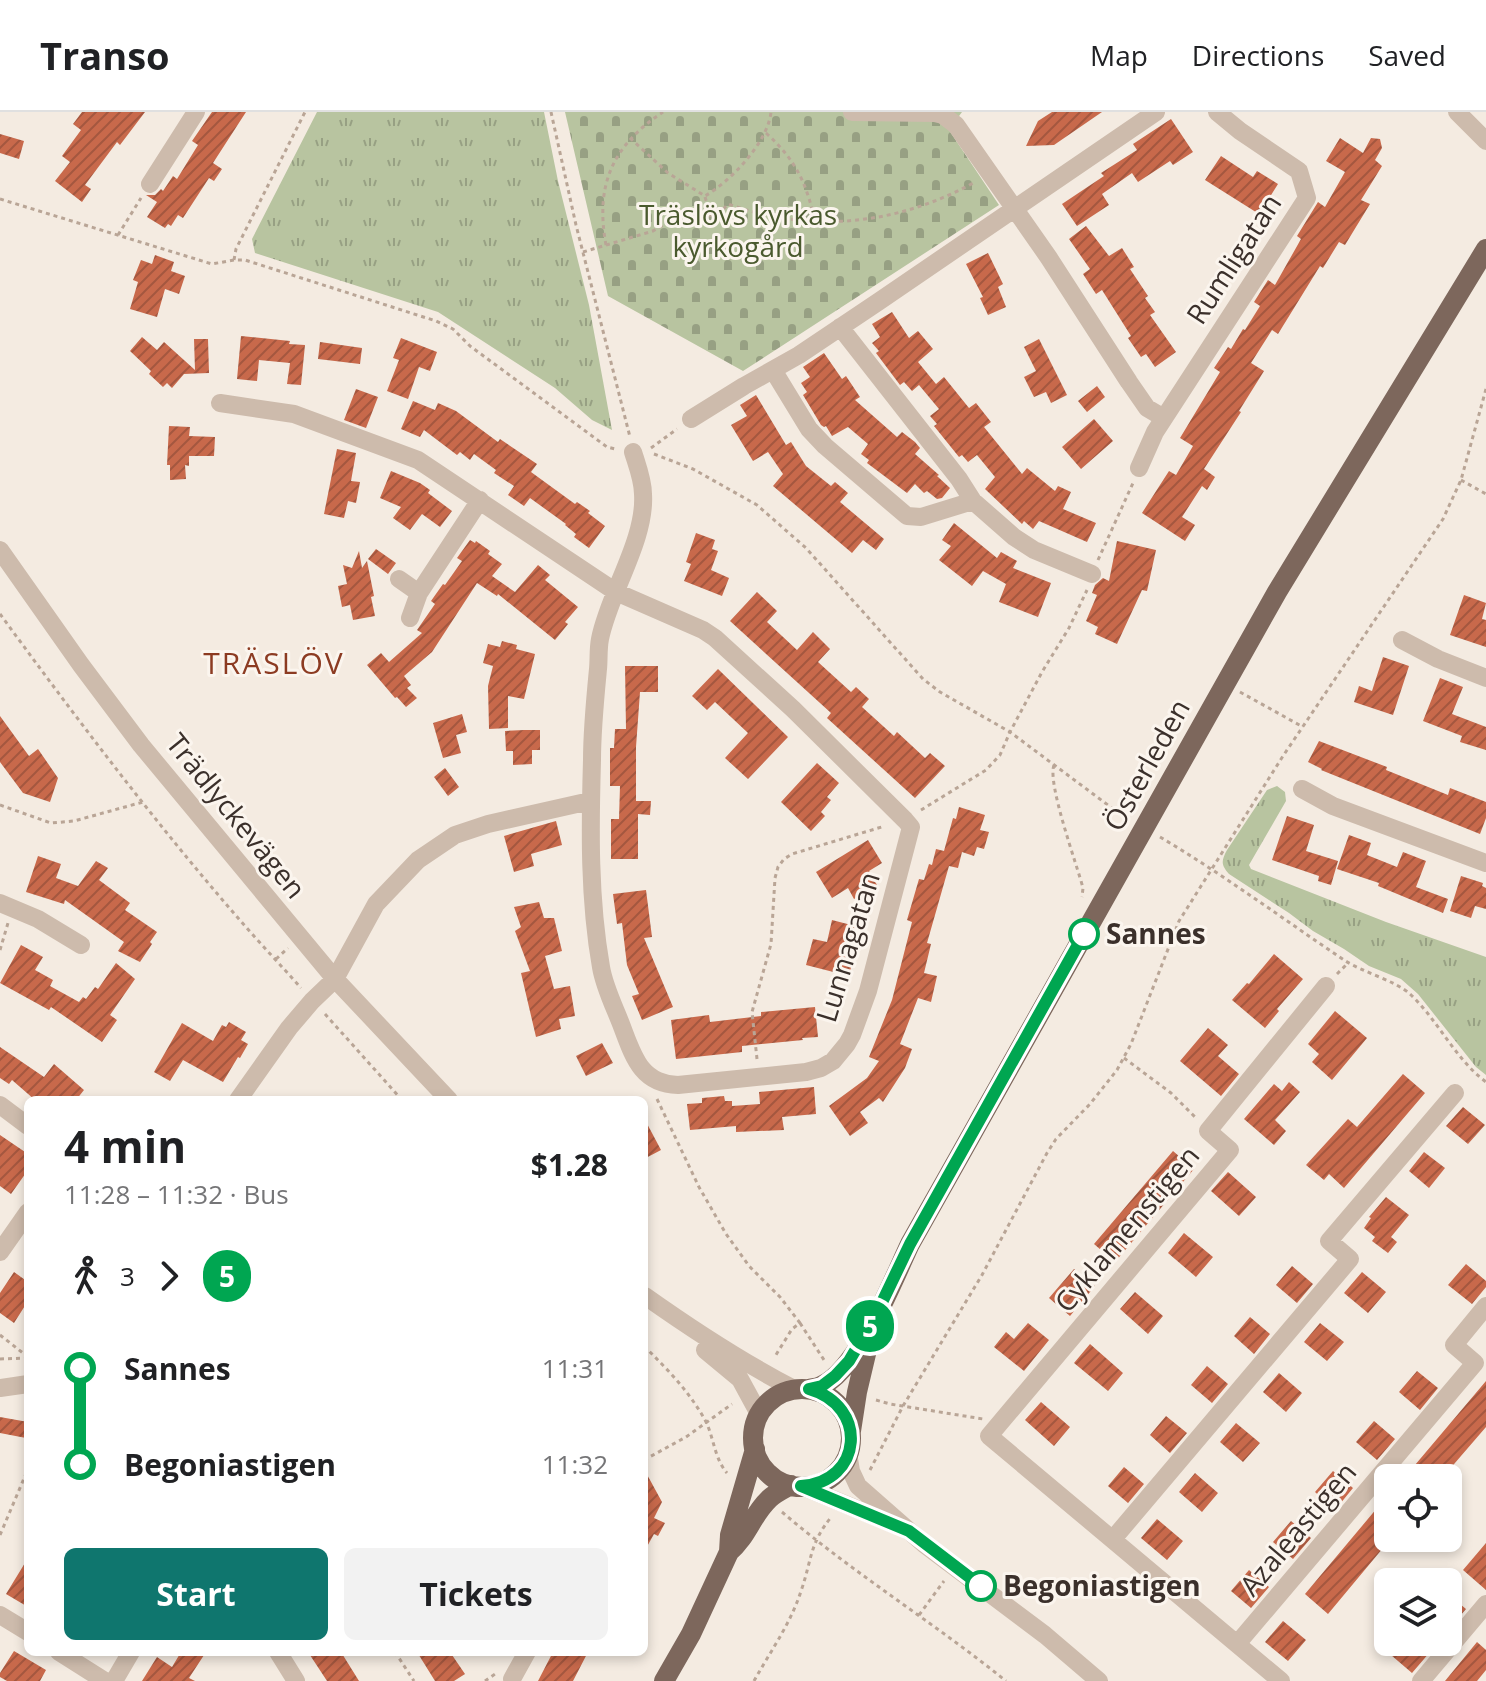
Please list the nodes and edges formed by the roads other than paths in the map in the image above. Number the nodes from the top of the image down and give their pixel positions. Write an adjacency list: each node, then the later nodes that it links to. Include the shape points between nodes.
1 (196, 112): 7 (street)
2 (852, 112): 8 (street, via 943,115 956,125)
3 (1156, 112): 8 (street)
4 (1217, 112): 13 (street, Rumligatan, via 1299,171 1307,198)
5 (1457, 112): 6 (street)
6 (1486, 141)
7 (150, 184)
8 (1015, 210): 10 (street); 13 (street, via 1147,408)
9 (1486, 249): 44 (main road, Österleden, via 1231,672 910,1244)
10 (840, 327): 11 (street); 18 (street)
11 (773, 370): 14 (street); 18 (street, via 809,429 907,516 921,517)
12 (220, 403): 17 (street, via 294,414 369,440 418,460)
13 (1164, 418): 16 (street, Rumligatan)
14 (691, 419)
15 (633, 452): 22 (street, via 644,492 641,518)
16 (1139, 468)
17 (480, 500): 22 (street); 23 (street)
18 (973, 501): 20 (street, via 1034,550)
19 (0, 550): 32 (street, Trädlyckevägen, via 141,745)
20 (1092, 574)
21 (399, 579): 23 (street)
22 (616, 592): 28 (street, via 600,641); 28 (street, Lunnagatan, via 715,638 911,827 868,991 847,1044 833,1061 806,1072 678,1085 647,1075 632,1052 601,970)
23 (419, 593): 24 (street)
24 (410, 618)
25 (1402, 640): 26 (street)
26 (1486, 678)
27 (1302, 789): 29 (street, via 1333,806)
28 (590, 801): 32 (street, via 455,835 418,860 376,904)
29 (1486, 863)
30 (6, 905): 31 (street)
31 (81, 945)
32 (335, 979): 35 (street, via 289,1028); 36 (street, Trädlyckevägen)
33 (1326, 986): 53 (street, Cyklamenstigen, via 1208,1131 1230,1150 989,1436)
34 (1455, 1093): 53 (street, via 1329,1241 1350,1259)
35 (241, 1096)
36 (445, 1096)
37 (0, 1105): 38 (street)
38 (24, 1123)
39 (24, 1218): 40 (street)
40 (0, 1252)
41 (648, 1299): 47 (street, via 765,1374)
42 (648, 1300): 48 (street, via 740,1379)
43 (1486, 1306): 58 (street, Azaleastigen, via 1454,1345 1475,1363)
44 (875, 1317): 47 (main road, Österleden, via 835,1376 822,1386); 49 (main road, Österleden)
45 (24, 1385): 46 (street)
46 (0, 1388)
47 (801, 1389): 48 (main road, via 774,1398); 49 (main road, via 838,1405 849,1425)
48 (759, 1414): 50 (main road)
49 (849, 1445): 51 (main road, via 833,1475 818,1484); 52 (street, via 858,1486)
50 (755, 1449): 51 (main road, via 770,1475); 54 (main road)
51 (796, 1486): 52 (street); 54 (main road, via 768,1500)
52 (909, 1531): 68 (street)
53 (1113, 1539): 58 (street)
54 (729, 1552): 67 (main road)
55 (1486, 1604): 70 (street)
56 (0, 1615): 57 (street)
57 (24, 1630)
58 (1237, 1644): 69 (street)
59 (65, 1656): 64 (street)
60 (129, 1656): 65 (street)
61 (280, 1656): 66 (street)
62 (525, 1656): 63 (street)
63 (512, 1679)
64 (105, 1681)
65 (114, 1681)
66 (296, 1681)
67 (664, 1681)
68 (1099, 1681)
69 (1281, 1681)
70 (1421, 1681)

